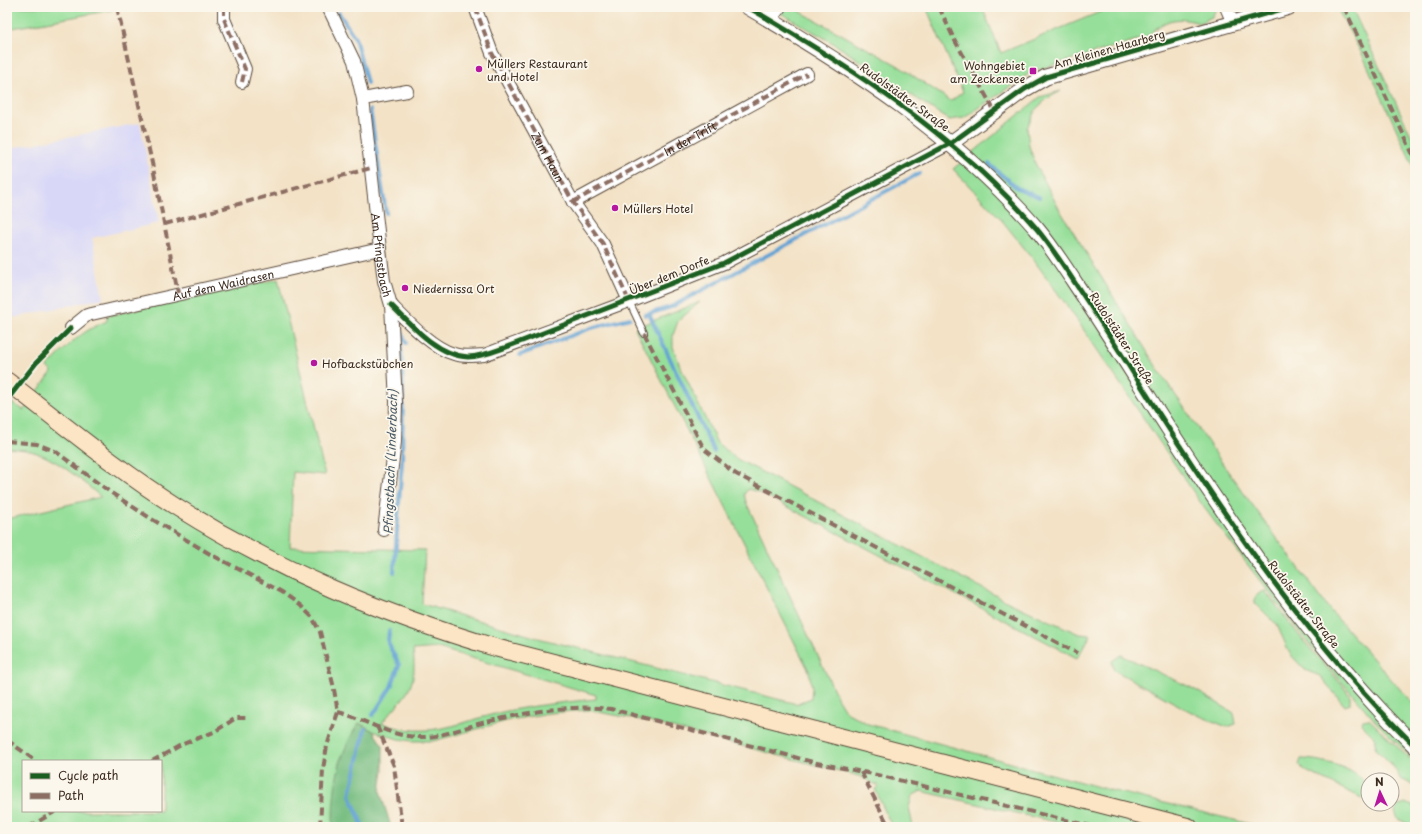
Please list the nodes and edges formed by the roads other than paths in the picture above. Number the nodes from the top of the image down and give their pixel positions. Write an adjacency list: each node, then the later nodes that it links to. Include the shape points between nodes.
1 (224, 7): 11 (street, via 224,19 245,69)
2 (328, 7): 13 (street, Am Pfingstbach, via 354,61)
3 (475, 7): 15 (street, Zum Haun, via 492,54)
4 (748, 7): 8 (street, Rudolstädter Straße)
5 (780, 7): 8 (street)
6 (1226, 7): 9 (street)
7 (1289, 7): 9 (street, Am Kleinen Haarberg)
8 (770, 20): 14 (street, Rudolstädter Straße, via 903,106)
9 (1232, 23): 14 (street, Am Kleinen Haarberg, via 1046,77 1012,97)
10 (807, 74): 15 (street, In der Trift)
11 (242, 82)
12 (407, 91): 13 (street)
13 (363, 99): 16 (street, Am Pfingstbach)
14 (951, 143): 17 (street, Über dem Dorfe, via 724,263); 23 (street, Rudolstädter Straße, via 1004,194 1053,250 1218,506 1283,595 1342,669)
15 (573, 202): 17 (street, Zum Haun, via 603,244)
16 (380, 248): 18 (street, Am Pfingstbach); 19 (street, Auf dem Waidrasen, via 87,315)
17 (629, 301): 18 (street, Über dem Dorfe, via 484,355 468,356 453,354 440,348); 20 (lane)
18 (390, 305): 22 (street, Am Pfingstbach, via 395,378 395,435)
19 (71, 328)
20 (644, 333)
21 (7, 381): 24 (main road, via 138,480 225,536 318,584 404,618 504,650)
22 (384, 530)
23 (1415, 746)
24 (1189, 827)

